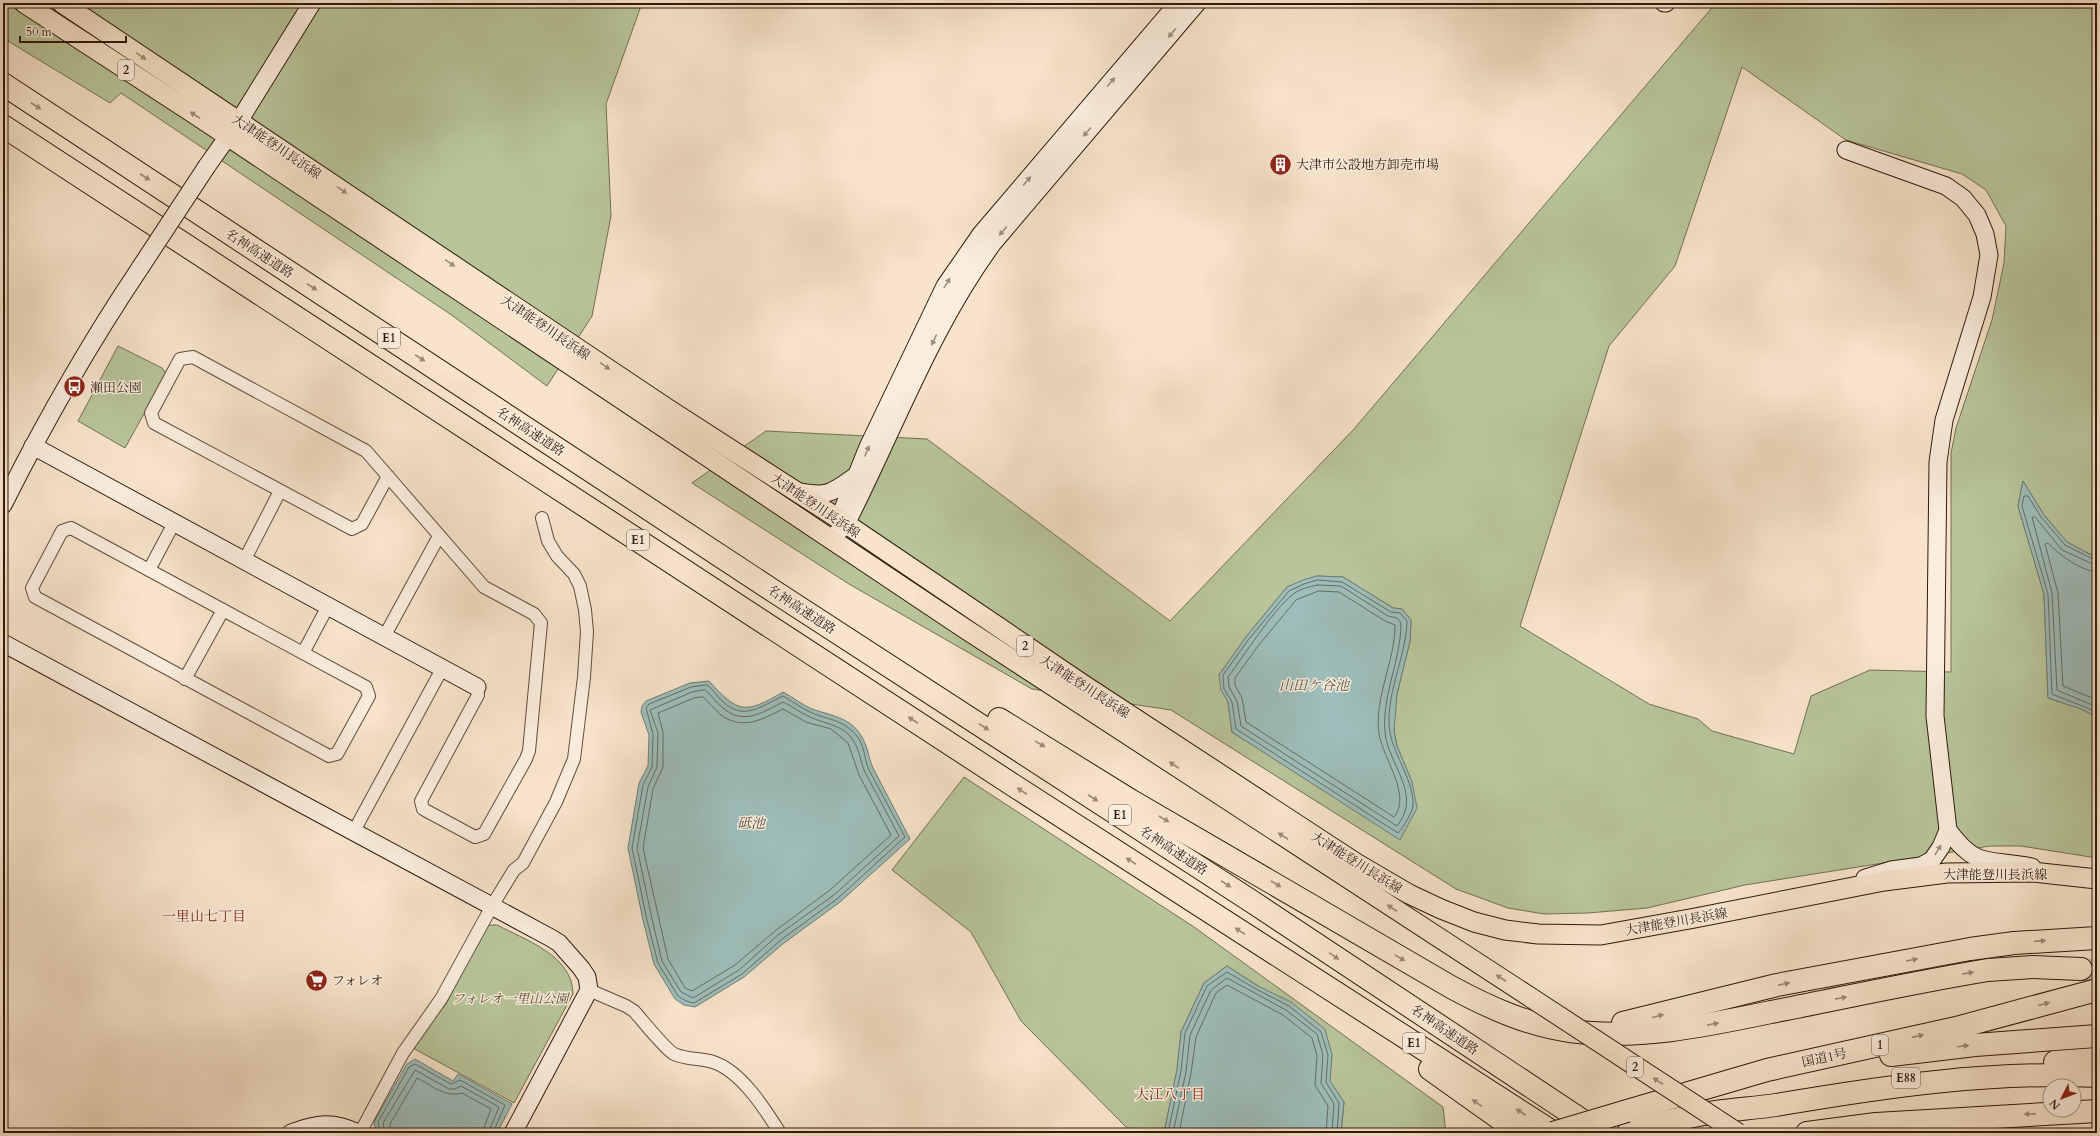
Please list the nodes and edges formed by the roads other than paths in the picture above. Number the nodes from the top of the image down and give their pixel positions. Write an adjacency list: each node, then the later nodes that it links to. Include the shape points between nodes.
1 (24, 3): 9 (main road, 大津能登川長浜線 / 2, one-way to 1)
2 (62, 3): 7 (main road, 大津能登川長浜線 / 2, one-way to 7)
3 (312, 3): 7 (street)
4 (1178, 3): 12 (street, one-way to 4, via 945,286 981,234)
5 (1197, 3): 18 (street, one-way to 18, via 971,272 940,327)
6 (3, 84): 24 (highway, 名神高速道路 / E1, one-way to 24)
7 (239, 121): 9 (street); 15 (main road, 大津能登川長浜線 / 2, one-way to 15, via 668,409)
8 (3, 126): 40 (highway, E1, one-way to 8)
9 (228, 136): 11 (street, bridge, via 89,348); 21 (main road, 大津能登川長浜線 / 2)
10 (1846, 150): 33 (street, via 1946,186 1963,198 1980,222 1989,255 1982,297 1944,420 1938,462 1935,716)
11 (33, 446): 16 (street); 19 (street)
12 (857, 475): 15 (street, via 827,494 816,495); 18 (street)
13 (388, 476): 14 (street, via 362,524 352,528); 14 (street, via 366,451 193,357 180,359 151,413 154,423); 20 (street)
14 (280, 490): 22 (street)
15 (796, 491): 18 (main road, 大津能登川長浜線 / 2)
16 (3, 505)
17 (542, 518): 38 (street, via 548,541 557,556 574,574 580,586 585,610 587,632 584,677 574,759 556,802 523,863 514,870)
18 (843, 522): 21 (street); 37 (main road, 大津能登川長浜線 / 2, via 1081,683 1356,862 1409,894 1447,912 1505,930 1538,934 1601,935)
19 (174, 523): 22 (street); 23 (street)
20 (439, 536): 27 (street); 32 (street, via 484,587 534,614 541,623 526,759 484,834 475,837 423,809 421,801 478,695)
21 (831, 539): 59 (main road, 大津能登川長浜線 / 2, one-way to 21, bridge)
22 (244, 561): 25 (street)
23 (149, 570): 26 (street); 31 (street, via 71,528 62,531 32,592 35,597)
24 (775, 592): 44 (highway, one-way to 44, via 985,711 1130,800 1451,988); 57 (highway, 名神高速道路 / E1, one-way to 57, via 1252,900)
25 (328, 606): 27 (street); 29 (street)
26 (223, 610): 29 (street); 31 (street)
27 (384, 637): 30 (street)
28 (3, 643): 34 (street)
29 (303, 653): 31 (street, via 366,687 369,696 333,757)
30 (442, 669): 32 (street); 34 (street)
31 (185, 679)
32 (477, 687)
33 (1948, 830): 35 (street, via 1959,846 1978,858 1988,862 2032,866); 37 (street, one-way to 33, via 1868,877 1891,870 1921,866 1932,860)
34 (354, 831): 38 (street)
35 (2058, 874): 36 (main road, 大津能登川長浜線 / 2); 37 (main road, 大津能登川長浜線 / 2, via 1947,873)
36 (2097, 879)
37 (1841, 890)
38 (492, 906): 42 (street, via 560,943 587,977); 52 (street, via 441,999 403,1053)
39 (2097, 938): 44 (highway, one-way to 39, via 1568,1026 1614,1025 1777,986 1954,952 2014,943)
40 (1273, 952): 55 (highway, one-way to 40); 56 (highway, E1, one-way to 40)
41 (2081, 969): 44 (highway, one-way to 41, via 1547,1027 1592,1033 1654,1033 1704,1026 1988,970 2033,967)
42 (589, 990): 53 (street); 54 (street, via 634,1011 673,1053 726,1067 740,1080)
43 (2097, 990): 48 (highway, 国道1号 / 1, one-way to 43, via 1767,1070 1956,1028)
44 (1523, 1020)
45 (2097, 1036): 48 (highway, E88, one-way to 45, via 1826,1065 1898,1054 1975,1044)
46 (2097, 1059): 50 (highway, E88, via 1910,1077 1830,1089)
47 (2097, 1076): 50 (highway, via 2042,1075 1965,1079)
48 (1663, 1102): 56 (highway, 国道1号 / 1, bridge)
49 (2097, 1111): 60 (highway, one-way to 60, via 1884,1123)
50 (1716, 1112): 58 (highway)
51 (291, 1133): 52 (street, via 326,1124)
52 (359, 1133)
53 (513, 1133)
54 (780, 1133)
55 (1520, 1133)
56 (1554, 1133)
57 (1601, 1133)
58 (1628, 1133)
59 (1738, 1133)
60 (1807, 1133)
61 (1845, 1133): 62 (highway)
62 (1973, 1133)

